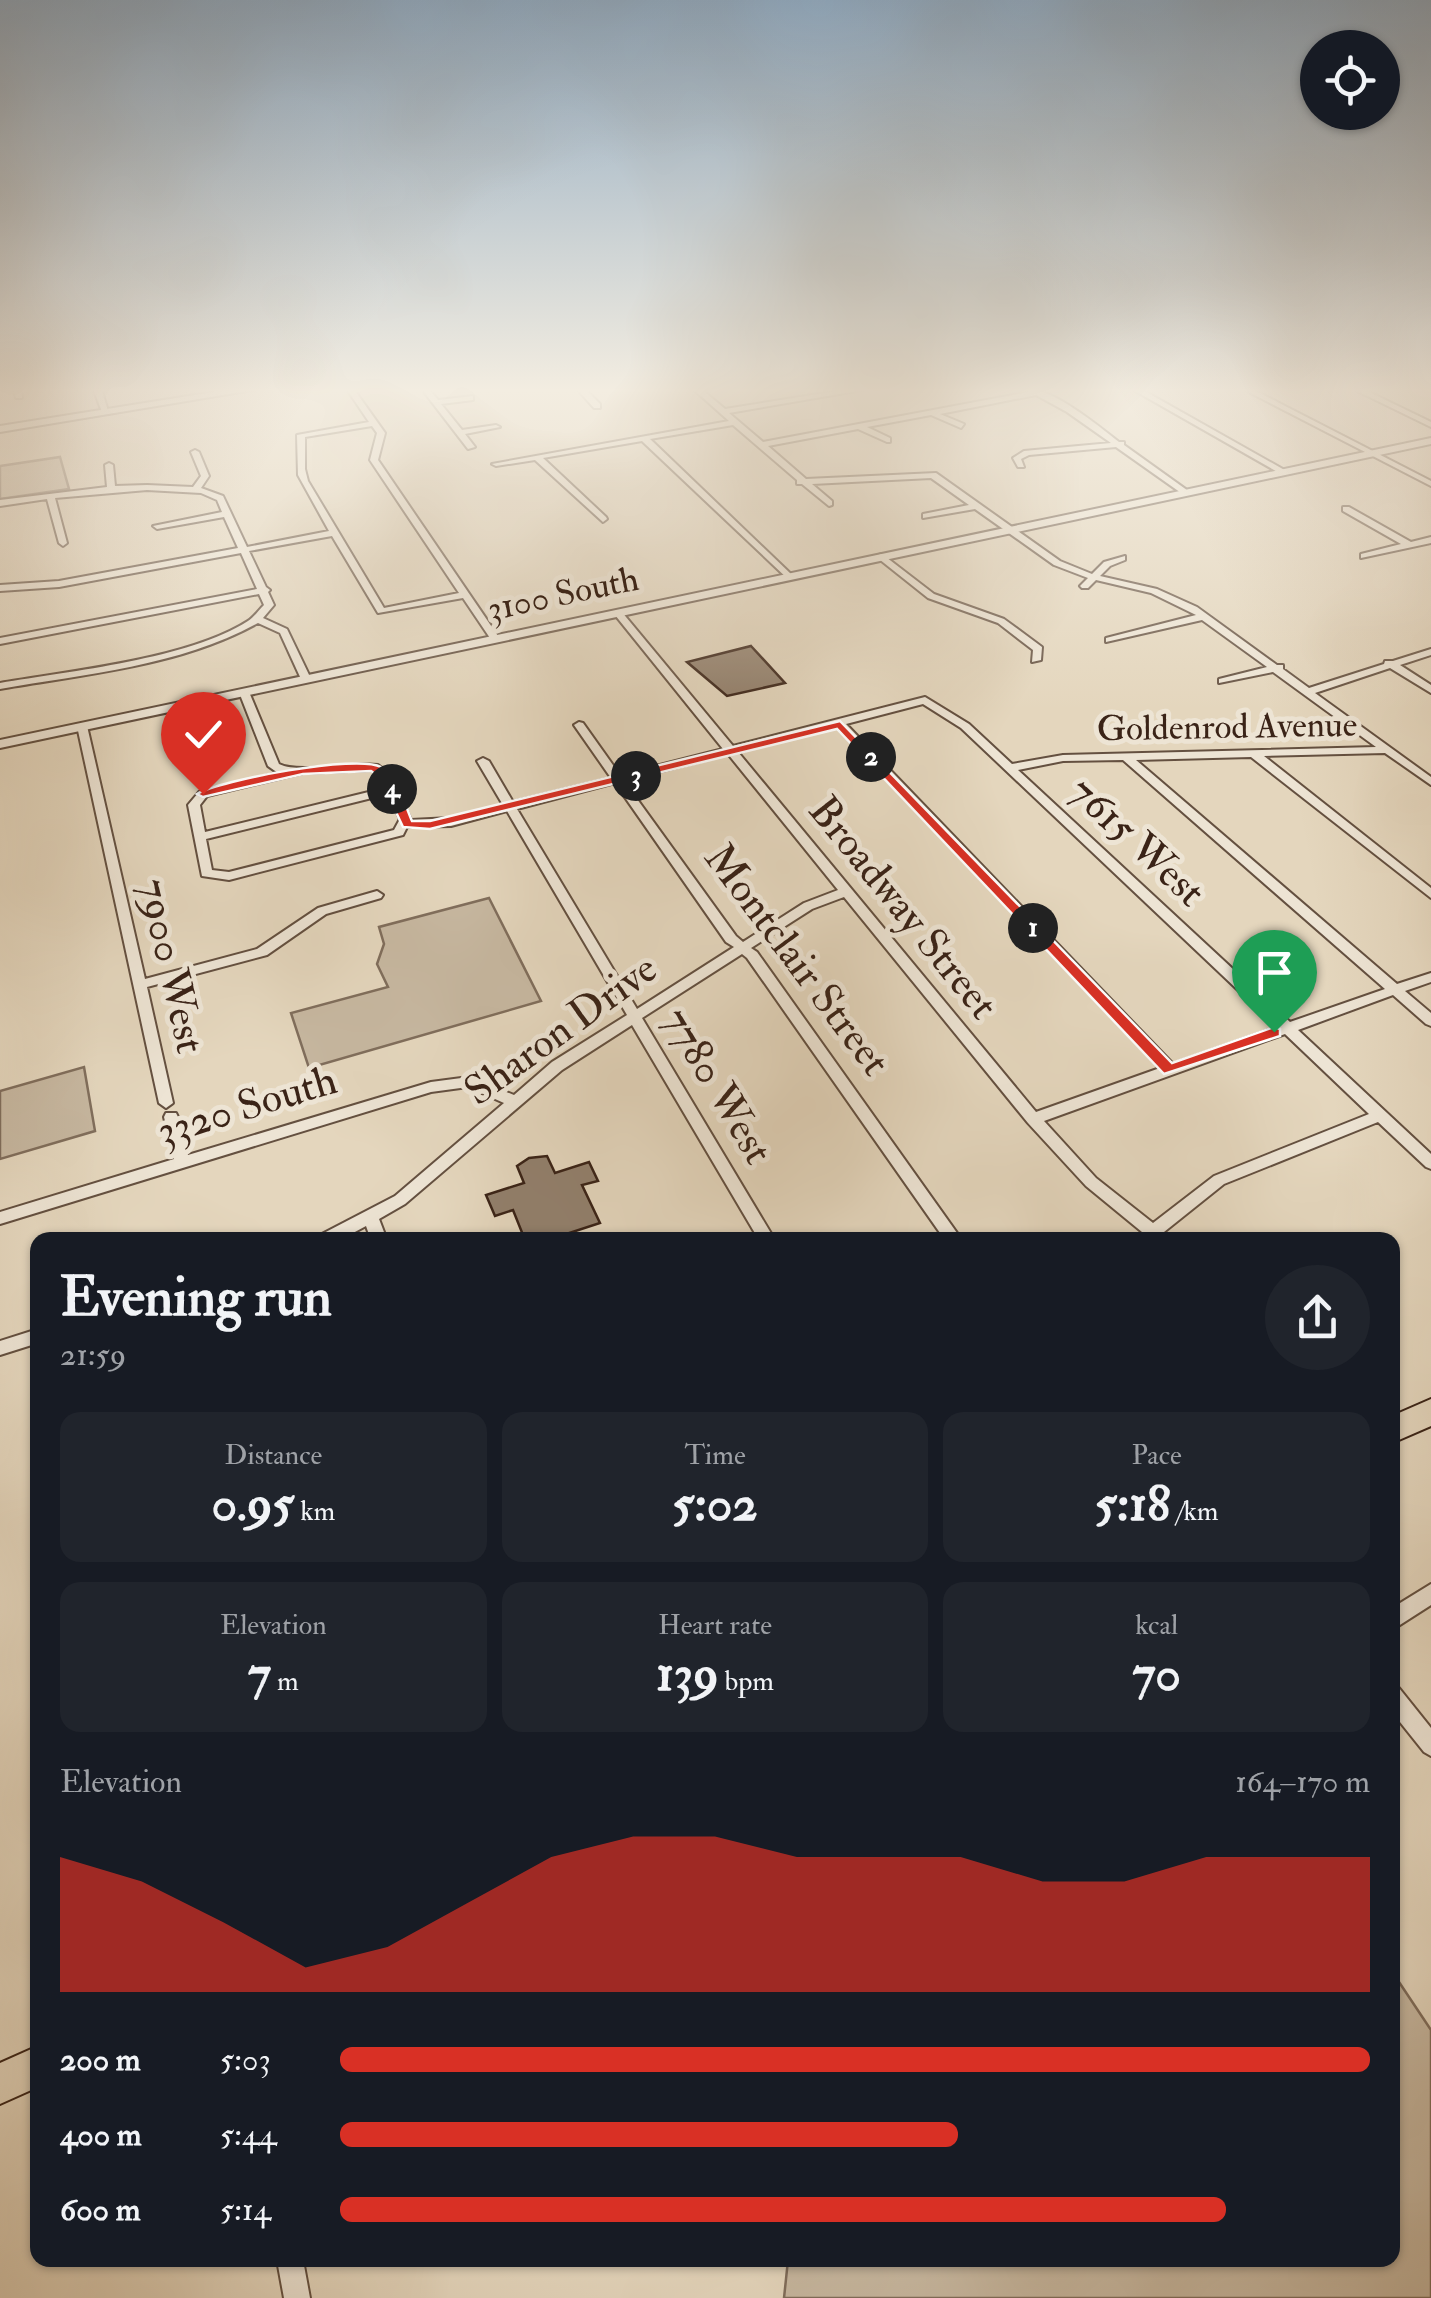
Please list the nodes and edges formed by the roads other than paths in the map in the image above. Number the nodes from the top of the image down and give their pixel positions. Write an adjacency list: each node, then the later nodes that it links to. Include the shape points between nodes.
1 (43, 495): 11 (street)
2 (50, 495): 22 (street)
3 (216, 495): 15 (street)
4 (312, 495): 20 (street)
5 (398, 495): 33 (street)
6 (577, 495): 17 (street)
7 (704, 495): 28 (street)
8 (817, 495): 12 (street)
9 (961, 495): 13 (street)
10 (1176, 495): 19 (street, 3100 South)
11 (0, 503)
12 (829, 504)
13 (976, 506): 16 (street); 19 (street)
14 (1346, 510): 23 (street)
15 (228, 514): 18 (street); 24 (street)
16 (926, 516)
17 (602, 519)
18 (156, 526)
19 (1010, 530): 26 (street, 3100 South); 29 (street, via 1057,563)
20 (334, 534): 24 (street); 33 (street, via 381,611)
21 (1431, 540): 23 (street)
22 (63, 542)
23 (1409, 545): 25 (street)
24 (244, 550): 31 (street, via 59,584); 32 (street)
25 (1364, 556)
26 (882, 558): 28 (street, 3100 South); 41 (street, via 931,596 1010,626 1038,649)
27 (1122, 558): 29 (street)
28 (789, 577): 34 (street, 3100 South)
29 (1093, 577): 30 (street); 35 (street, via 1168,595)
30 (1085, 586)
31 (0, 588)
32 (265, 590): 36 (street, via 269,605); 39 (street)
33 (466, 595): 37 (street)
34 (618, 613): 37 (street, 3100 South); 55 (street, Broadway Street)
35 (1206, 616): 38 (street); 43 (street)
36 (260, 620): 44 (street, via 284,631); 46 (street, via 208,645)
37 (495, 639): 44 (street, 3100 South)
38 (1108, 640)
39 (0, 641)
40 (1431, 652): 42 (street)
41 (1036, 660)
42 (1389, 663): 47 (street); 49 (street)
43 (1279, 667): 45 (street); 49 (street)
44 (306, 679): 48 (street, 3100 South)
45 (1223, 682)
46 (0, 686)
47 (1431, 690)
48 (244, 692): 52 (street, 3100 South); 59 (street)
49 (1307, 692): 54 (street)
50 (840, 724): 55 (street); 60 (street, 7615 West, via 924,700 958,720); 79 (street)
51 (579, 725): 63 (street, Montclair Street)
52 (82, 726): 53 (street, 3100 South); 74 (street, 7900 West)
53 (0, 744)
54 (1386, 750): 56 (street, Goldenrod Avenue); 64 (street)
55 (731, 752): 63 (street); 69 (street, Broadway Street)
56 (1254, 754): 57 (street, Goldenrod Avenue); 70 (street)
57 (1126, 757): 60 (street, Goldenrod Avenue, via 1050,758); 75 (street)
58 (483, 761): 66 (street, 7780 West)
59 (274, 766): 61 (street); 62 (street)
60 (1010, 768): 78 (street, 7615 West)
61 (288, 774): 62 (street); 65 (street, via 374,767)
62 (263, 779): 68 (street, via 198,798)
63 (619, 780): 66 (street); 72 (street, Montclair Street)
64 (1431, 782)
65 (392, 790): 67 (street); 68 (street)
66 (510, 807): 67 (street); 76 (street, 7780 West)
67 (406, 827): 68 (street, via 229,876 210,876 204,869)
68 (200, 836)
69 (848, 891): 72 (street, Sharon Drive, via 818,901); 82 (street, Broadway Street)
70 (1431, 894)
71 (377, 895): 74 (street, via 322,911 262,952)
72 (742, 948): 76 (street, Sharon Drive); 90 (street, Montclair Street)
73 (1431, 977): 75 (street)
74 (141, 984): 84 (street, 7900 West)
75 (1395, 990): 77 (street); 78 (street)
76 (634, 1015): 80 (street, Sharon Drive); 89 (street, 7780 West)
77 (1431, 1021)
78 (1288, 1028): 79 (street); 81 (street, 7615 West)
79 (1170, 1070): 82 (street)
80 (514, 1101): 84 (street, 3320 South, via 486,1086 453,1082); 86 (street, Sharon Drive)
81 (1380, 1115): 83 (street, 7615 West); 92 (street, via 1219,1180)
82 (1033, 1118): 91 (street, Broadway Street)
83 (1431, 1162)
84 (182, 1163): 85 (street, 3320 South)
85 (0, 1218)
86 (371, 1218): 87 (street, Sharon Drive); 88 (street)
87 (342, 1232)
88 (375, 1232)
89 (762, 1232)
90 (948, 1232)
91 (1143, 1232)
92 (1152, 1232)
93 (30, 1339): 94 (street)
94 (0, 1348)
95 (1431, 1412): 96 (main road)
96 (1400, 1426)
97 (1431, 1594): 98 (street)
98 (1400, 1615)
99 (1400, 1705): 100 (street)
100 (1431, 1746)
101 (30, 2070): 102 (main road)
102 (0, 2084)
103 (291, 2267): 104 (street)
104 (296, 2298)

